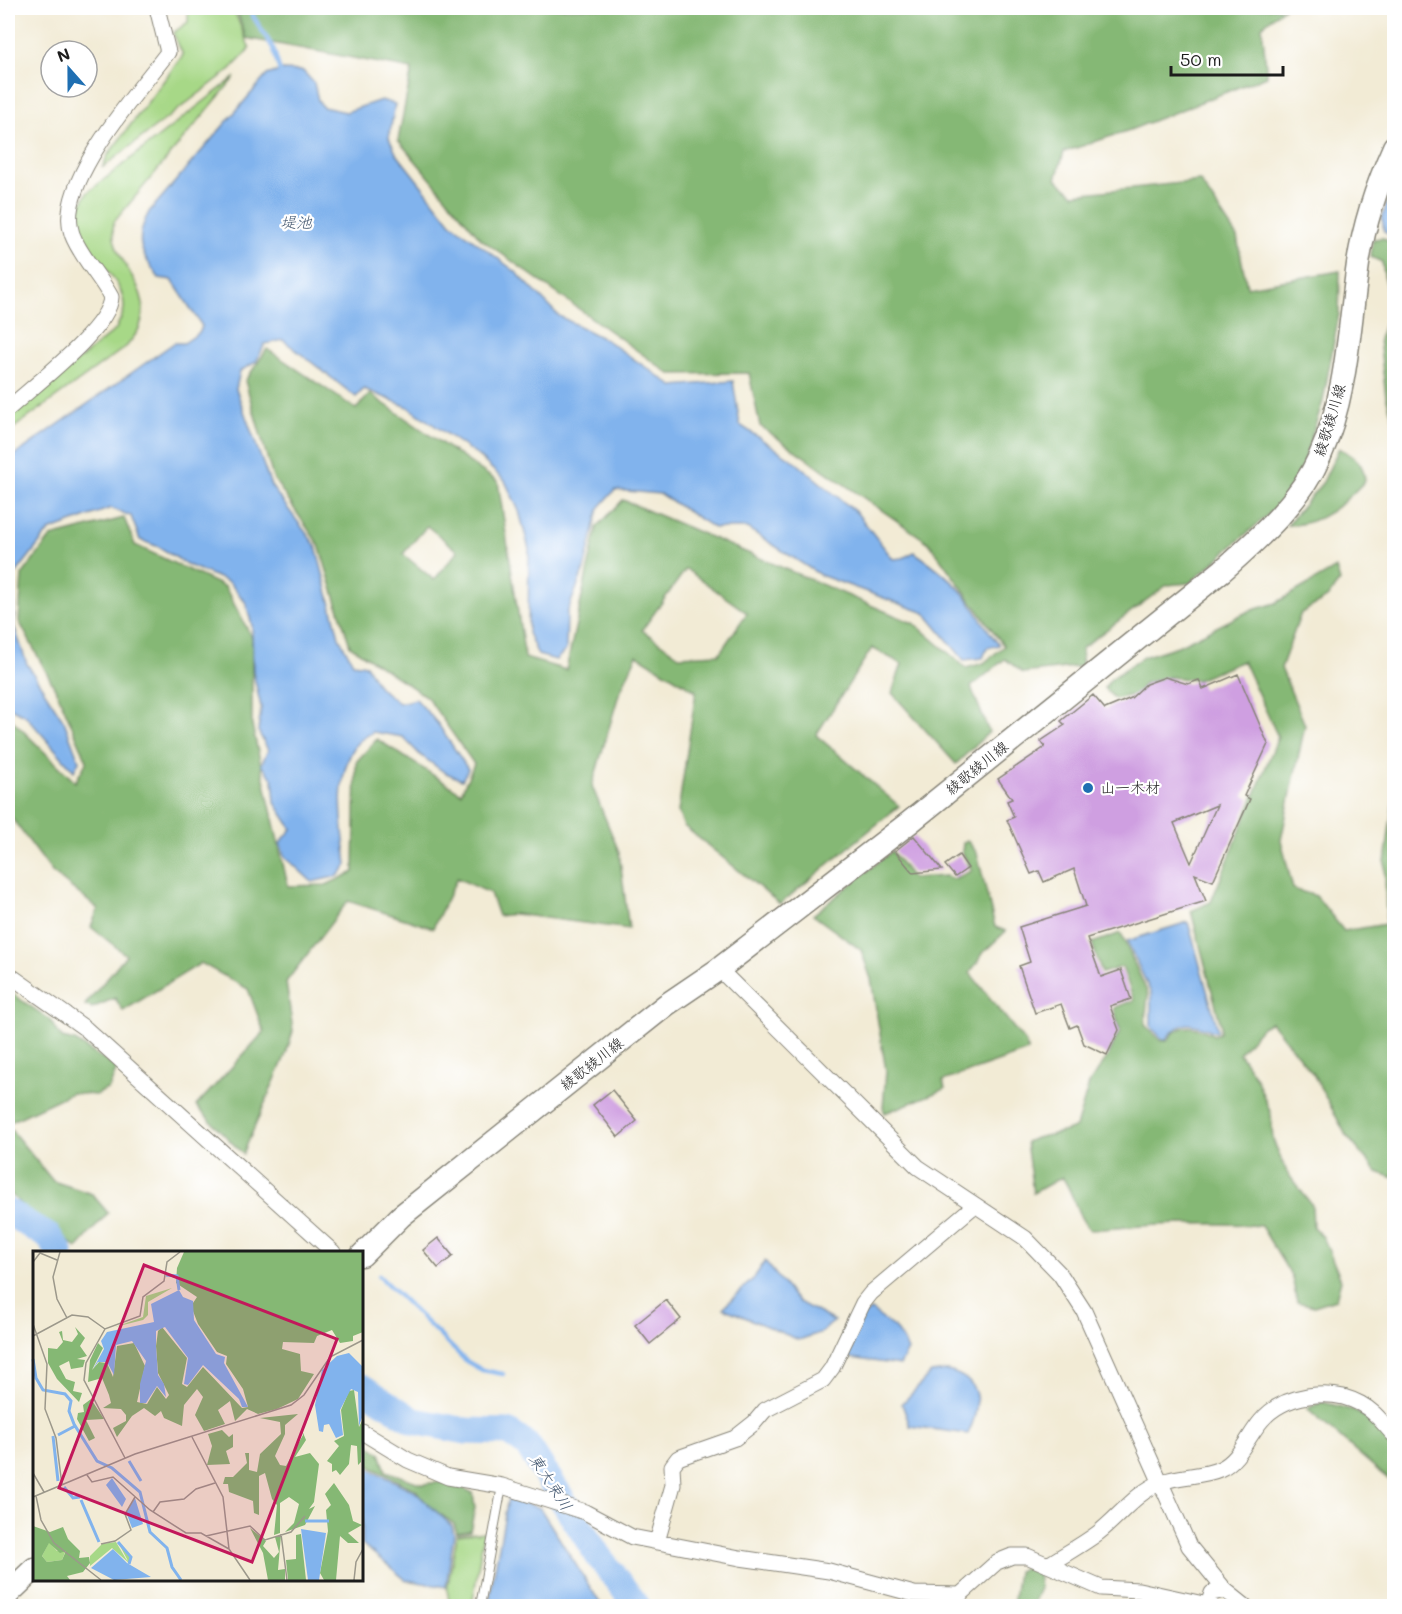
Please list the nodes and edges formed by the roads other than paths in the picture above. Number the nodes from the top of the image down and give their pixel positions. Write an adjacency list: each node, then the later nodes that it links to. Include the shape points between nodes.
1 (157, 8): 3 (street, via 168,52 100,142 80,177 71,204 69,221 73,236 111,297 111,306 98,328)
2 (1395, 147): 4 (main road, 綾歌綾川線, via 1365,227 1335,410 1320,457 1296,496 1272,525 1223,570 910,822)
3 (8, 409)
4 (719, 969): 6 (street, via 918,1167); 8 (main road, 綾歌綾川線, via 666,1005 401,1216)
5 (8, 974): 7 (street, via 86,1029)
6 (975, 1205): 11 (street, via 1025,1238 1074,1292); 13 (street, via 871,1293 824,1380 765,1410 735,1438 678,1458 672,1466 673,1485)
7 (332, 1251)
8 (363, 1254)
9 (363, 1433): 12 (street, via 408,1460 448,1477)
10 (1395, 1435): 11 (street, via 1360,1403 1304,1396 1281,1403 1262,1419 1233,1460 1220,1469)
11 (1162, 1482): 14 (street, via 1133,1499 1099,1532); 16 (street, via 1189,1546)
12 (502, 1486): 13 (street, via 578,1510 632,1537); 18 (lane)
13 (657, 1542): 14 (street, via 829,1571 914,1594 944,1596 960,1595 997,1563 1012,1556 1027,1556)
14 (1048, 1565): 16 (street, via 1101,1588 1139,1590 1208,1605 1212,1593)
15 (33, 1570): 17 (main road)
16 (1225, 1590): 19 (street)
17 (8, 1594)
18 (480, 1606)
19 (1245, 1606)

